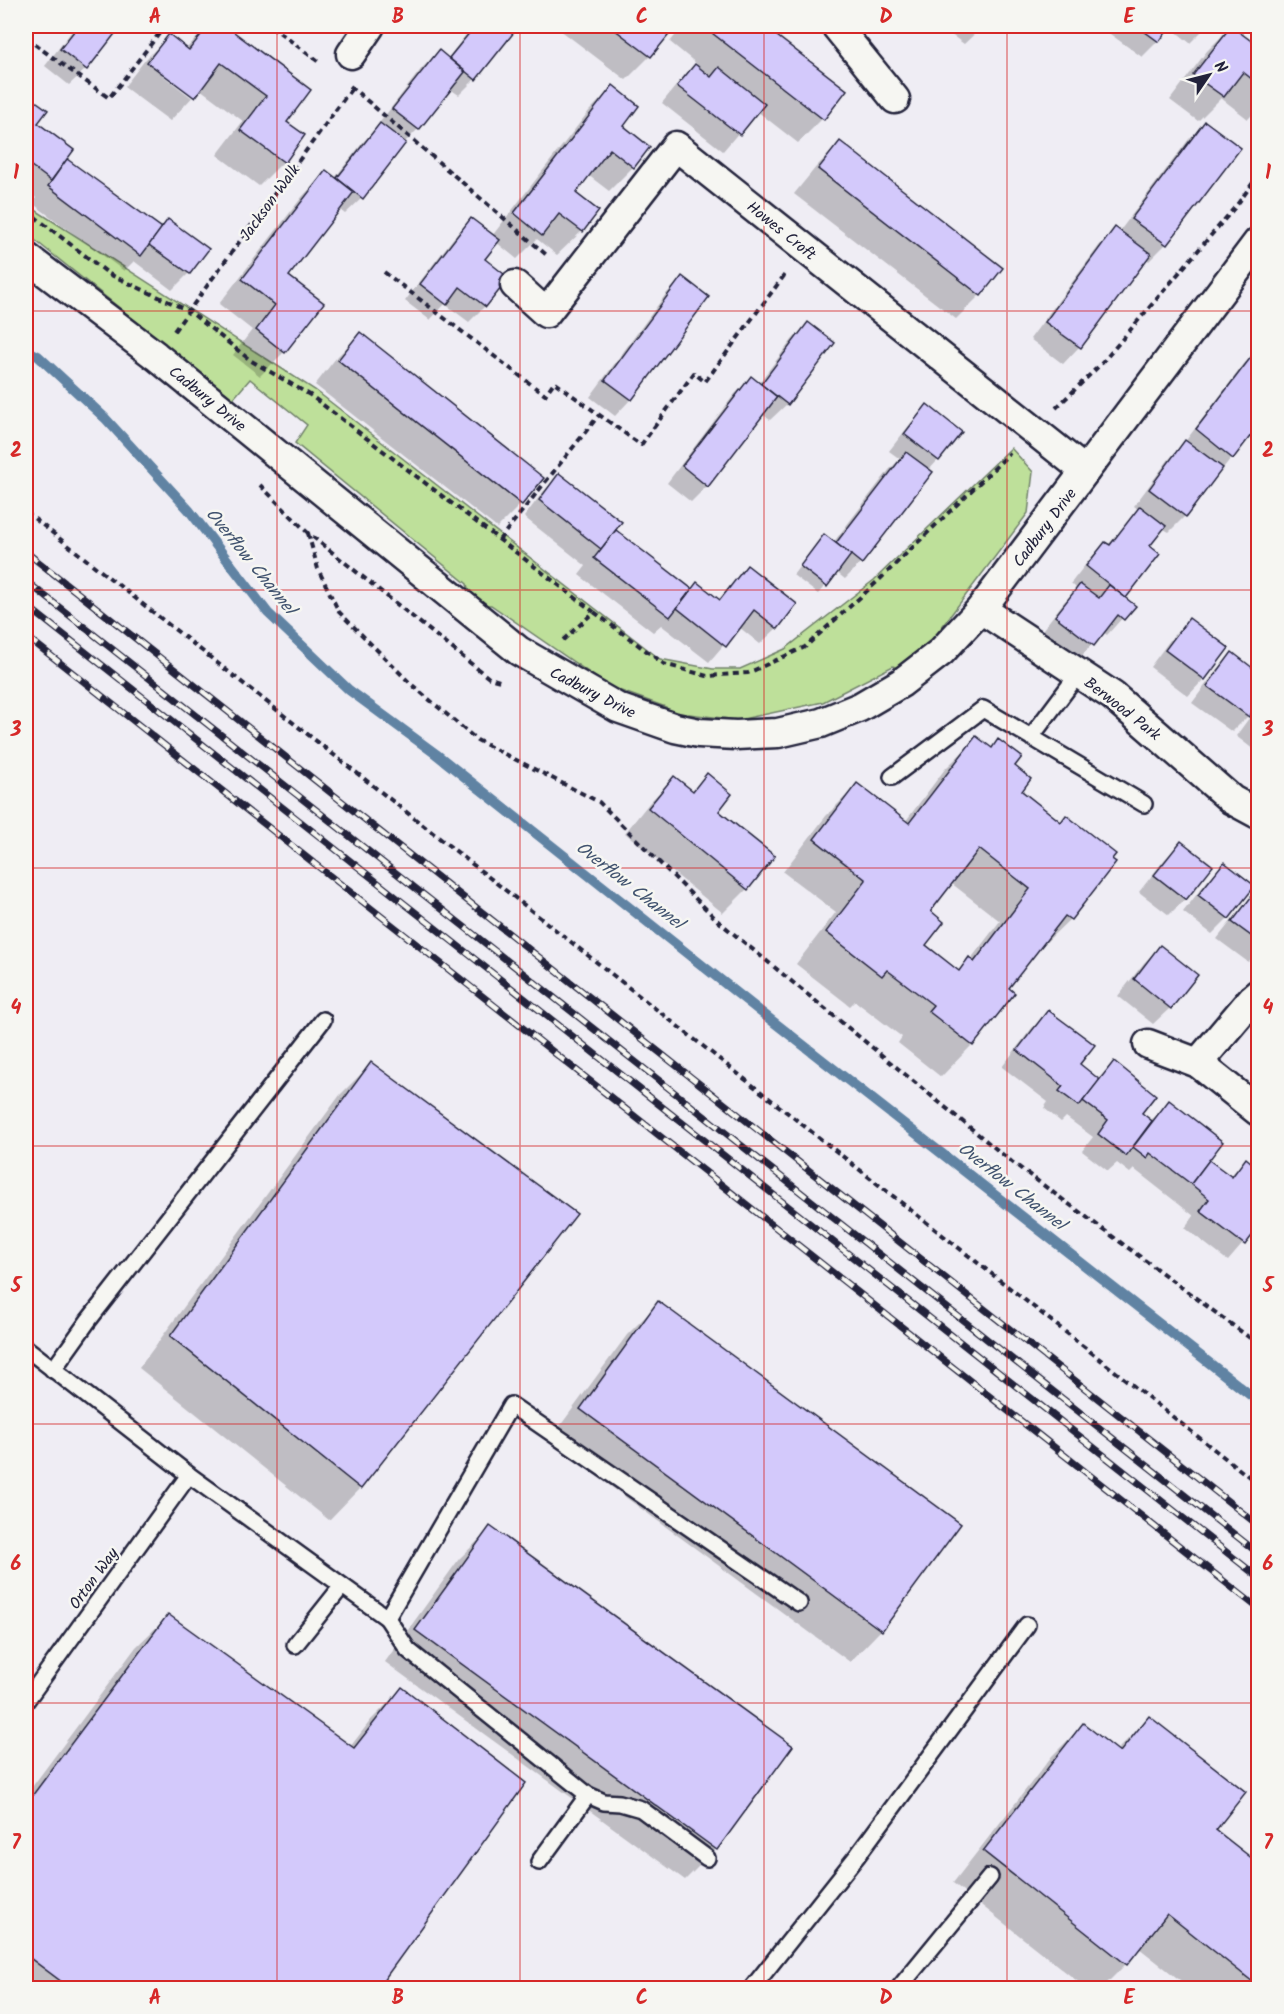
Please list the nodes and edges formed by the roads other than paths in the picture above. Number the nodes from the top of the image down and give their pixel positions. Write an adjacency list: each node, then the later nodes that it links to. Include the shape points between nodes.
1 (370, 26): 3 (street)
2 (836, 26): 4 (street)
3 (351, 54)
4 (895, 99)
5 (1258, 242): 8 (street, Cadbury Drive)
6 (26, 257): 9 (street, Cadbury Drive, via 156,356 519,651 618,708 699,733 778,733 821,723 860,707 901,683 941,652)
7 (515, 285): 8 (street, Howes Croft, via 546,313 676,146)
8 (1085, 471): 9 (street, Cadbury Drive)
9 (981, 609): 10 (street, Berwood Park)
10 (1078, 673): 11 (lane); 14 (street, Berwood Park, via 1113,696 1232,800)
11 (1031, 736): 12 (lane, via 983,709); 13 (lane)
12 (892, 777)
13 (1144, 804)
14 (1258, 814)
15 (1258, 994): 18 (street)
16 (323, 1020): 21 (lane)
17 (1148, 1044): 18 (street)
18 (1198, 1063): 19 (street)
19 (1258, 1112)
20 (26, 1348): 21 (lane)
21 (53, 1370): 22 (lane)
22 (189, 1475): 23 (lane); 28 (lane, Orton Way)
23 (342, 1586): 25 (lane); 27 (lane)
24 (799, 1603): 25 (lane, via 511,1405)
25 (387, 1618): 29 (lane, via 408,1650)
26 (1027, 1626): 33 (lane, via 857,1856)
27 (295, 1645)
28 (26, 1701)
29 (588, 1795): 30 (lane, via 641,1809); 31 (lane)
30 (706, 1858)
31 (539, 1862)
32 (990, 1877): 34 (lane)
33 (752, 1989)
34 (899, 1989)

